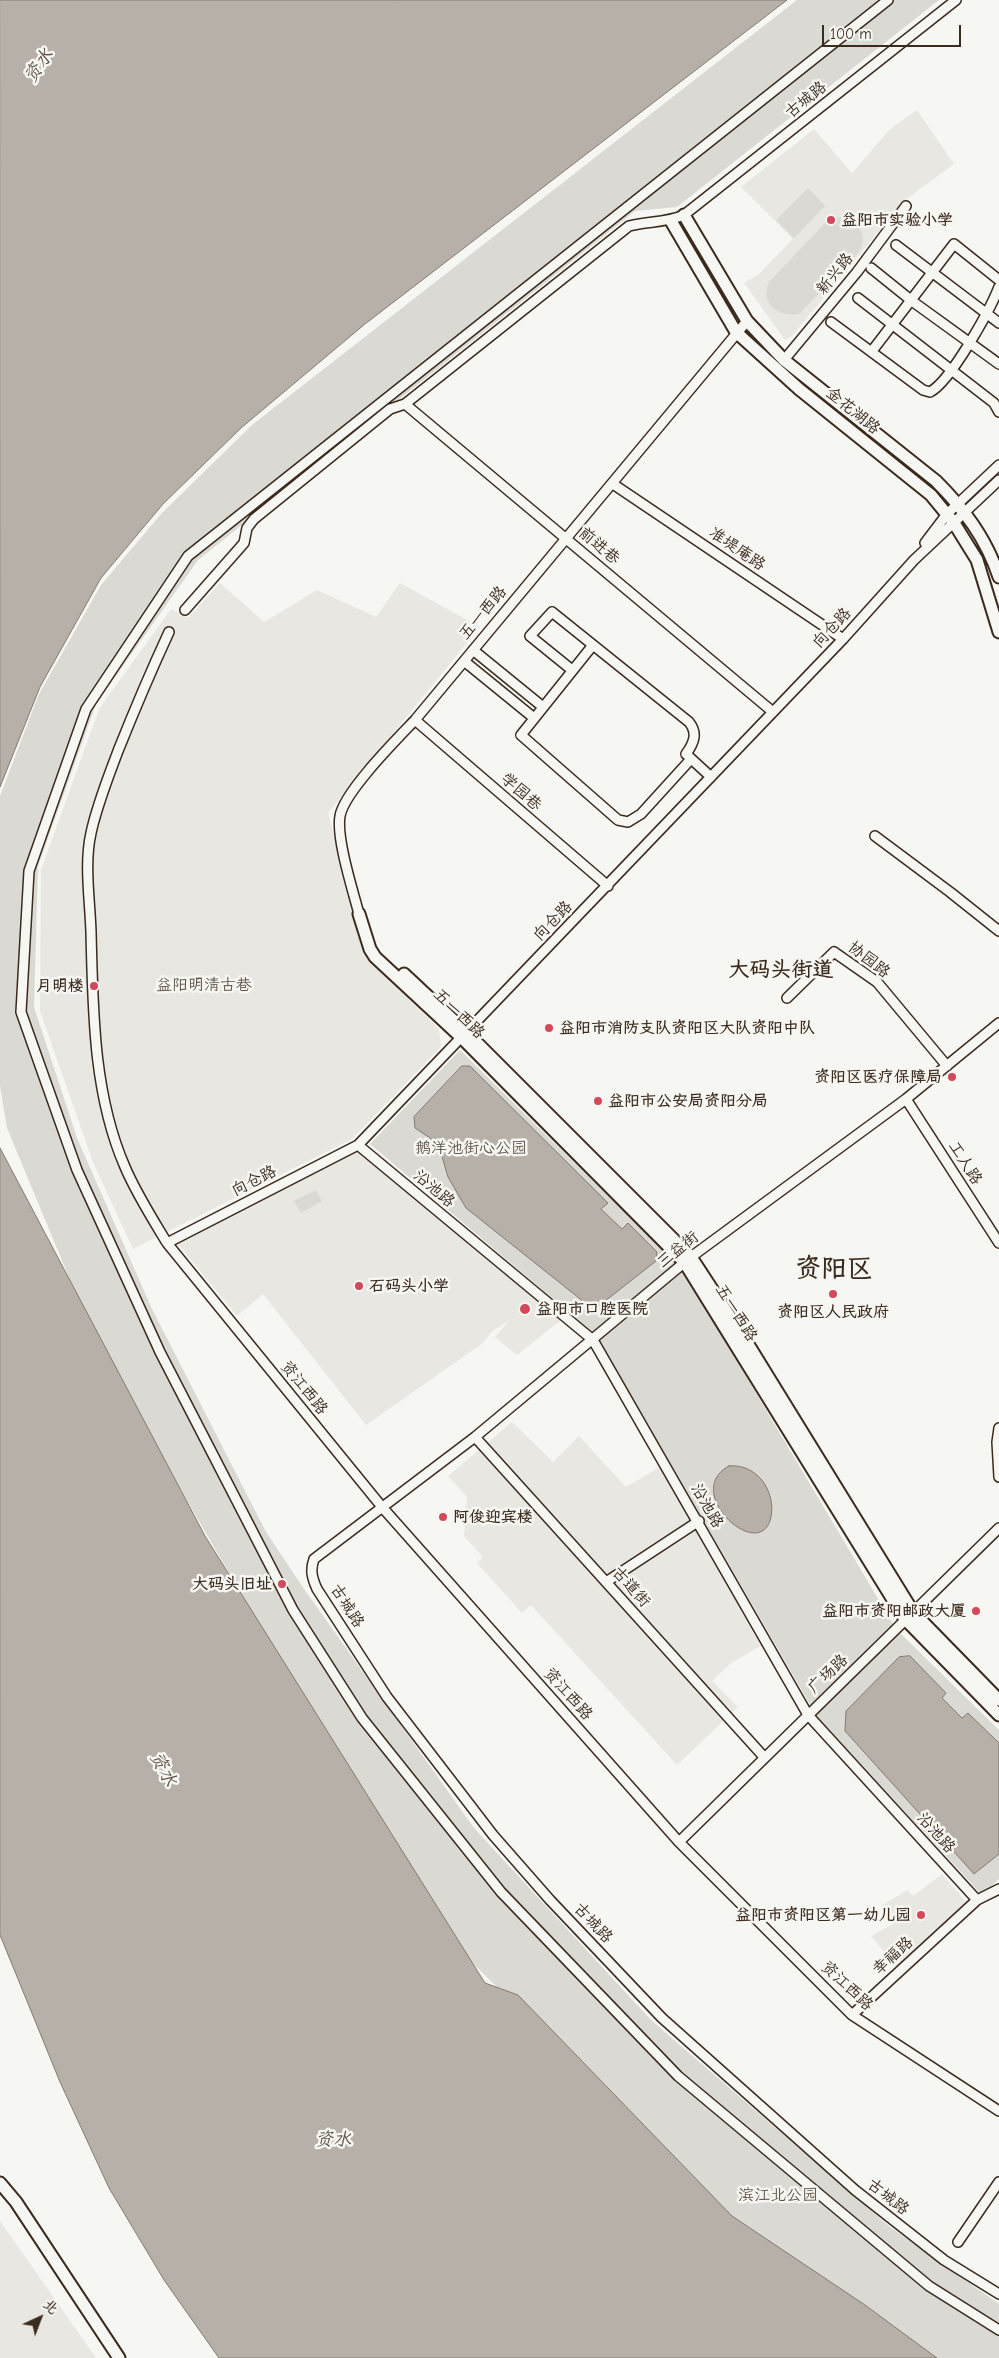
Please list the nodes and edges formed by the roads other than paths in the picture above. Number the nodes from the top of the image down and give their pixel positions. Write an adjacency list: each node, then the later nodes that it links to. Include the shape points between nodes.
1 (888, 0): 82 (street, via 188,556 86,709 29,871 21,1012 78,1170 160,1352 293,1610 362,1718 501,1892 678,2076 929,2286)
2 (956, 0): 4 (street, 古城路)
3 (906, 206): 21 (street, 新兴路, via 857,272)
4 (684, 215): 5 (street, 古城路); 14 (main road)
5 (672, 221): 18 (main road, 金花湖路); 24 (street, via 628,226)
6 (896, 245): 8 (street)
7 (871, 268): 12 (street)
8 (933, 273): 9 (street, via 954,244); 12 (street); 13 (street)
9 (999, 280)
10 (999, 287): 13 (street)
11 (858, 298): 17 (street)
12 (912, 300): 17 (street); 19 (street)
13 (986, 314): 16 (street); 19 (street)
14 (747, 321): 18 (street, 五一西路); 21 (main road)
15 (831, 322): 20 (street)
16 (999, 323)
17 (893, 324): 20 (street); 23 (street)
18 (736, 332): 28 (street, 五一西路); 30 (main road, 金花湖路, via 799,389 931,495)
19 (968, 342): 22 (street); 23 (street)
20 (872, 351): 23 (street, via 930,392)
21 (784, 360): 29 (main road, via 936,481)
22 (999, 364)
23 (951, 370): 25 (street, via 994,403)
24 (405, 404): 31 (street, 前进巷); 33 (street, via 390,409 254,519 247,528 244,543)
25 (999, 412)
26 (999, 465): 29 (street, 向仓路)
27 (999, 480): 29 (street, 向仓路)
28 (613, 484): 31 (street, 五一西路); 36 (street, 准堤庵路)
29 (961, 507): 30 (street, 向仓路); 32 (main road, via 979,532)
30 (950, 518): 35 (main road, 金花湖路, via 977,560); 36 (street, 向仓路)
31 (566, 538): 38 (street, 五一西路); 42 (street, 前进巷)
32 (999, 577)
33 (185, 610)
34 (169, 632): 57 (street, 资江西路, via 102,793 90,835 88,860 94,1003 102,1087 124,1166)
35 (999, 632)
36 (843, 639): 42 (street, 向仓路)
37 (593, 645): 40 (street); 40 (street, via 552,612 530,636); 45 (street, via 689,722 695,734 686,754)
38 (474, 650): 39 (street, 五一西路); 41 (street)
39 (464, 661): 43 (street); 44 (street, 五一西路)
40 (572, 670): 41 (street)
41 (543, 707): 43 (street)
42 (773, 712): 46 (street, 向仓路)
43 (534, 718): 45 (street, via 520,734 618,820 628,822 641,814)
44 (415, 720): 48 (street, 学园巷); 49 (street, 五一西路, via 358,784 340,816 340,834)
45 (691, 759): 46 (street)
46 (711, 777): 48 (street, 向仓路)
47 (874, 836): 50 (street)
48 (608, 886): 53 (street, 向仓路)
49 (360, 914): 53 (main road, 五一西路, via 375,957)
50 (999, 931)
51 (787, 998): 54 (street, 协园路, via 834,952 877,982)
52 (999, 1023): 54 (street, 三益街)
53 (464, 1035): 56 (street, 向仓路); 59 (main road, 五一西路)
54 (947, 1066): 55 (street, 三益街)
55 (906, 1098): 58 (street, 工人路); 59 (street, 三益街)
56 (358, 1145): 57 (street, 向仓路); 60 (street, 沿池路)
57 (167, 1242): 64 (street, 资江西路)
58 (999, 1243)
59 (688, 1260): 60 (street, 三益街); 68 (main road, 五一西路)
60 (593, 1340): 62 (street, 三益街); 65 (street, 沿池路)
61 (999, 1428): 63 (street)
62 (475, 1437): 64 (street, 三益街); 67 (street, 古道街)
63 (999, 1478)
64 (382, 1507): 73 (street, 资江西路); 81 (street, 古城路, via 314,1559 312,1578 387,1697 493,1835 662,2018 752,2101 855,2190 944,2260)
65 (699, 1521): 67 (street); 70 (street, 沿池路)
66 (999, 1528): 68 (street, 广场路)
67 (606, 1582): 72 (street, 古道街)
68 (909, 1615): 69 (main road); 70 (street, 广场路); 71 (main road, 五一西路)
69 (999, 1700)
70 (808, 1715): 72 (street, 广场路); 75 (street, 沿池路)
71 (999, 1715)
72 (764, 1757): 73 (street, 广场路)
73 (679, 1842): 76 (street, 资江西路)
74 (999, 1889): 75 (street)
75 (977, 1900): 76 (street, 幸福路)
76 (852, 2015): 77 (street, 资江西路)
77 (999, 2111)
78 (999, 2182): 80 (street)
79 (0, 2183): 83 (main road, via 16,2202)
80 (958, 2242)
81 (999, 2294)
82 (999, 2330)
83 (119, 2358)

